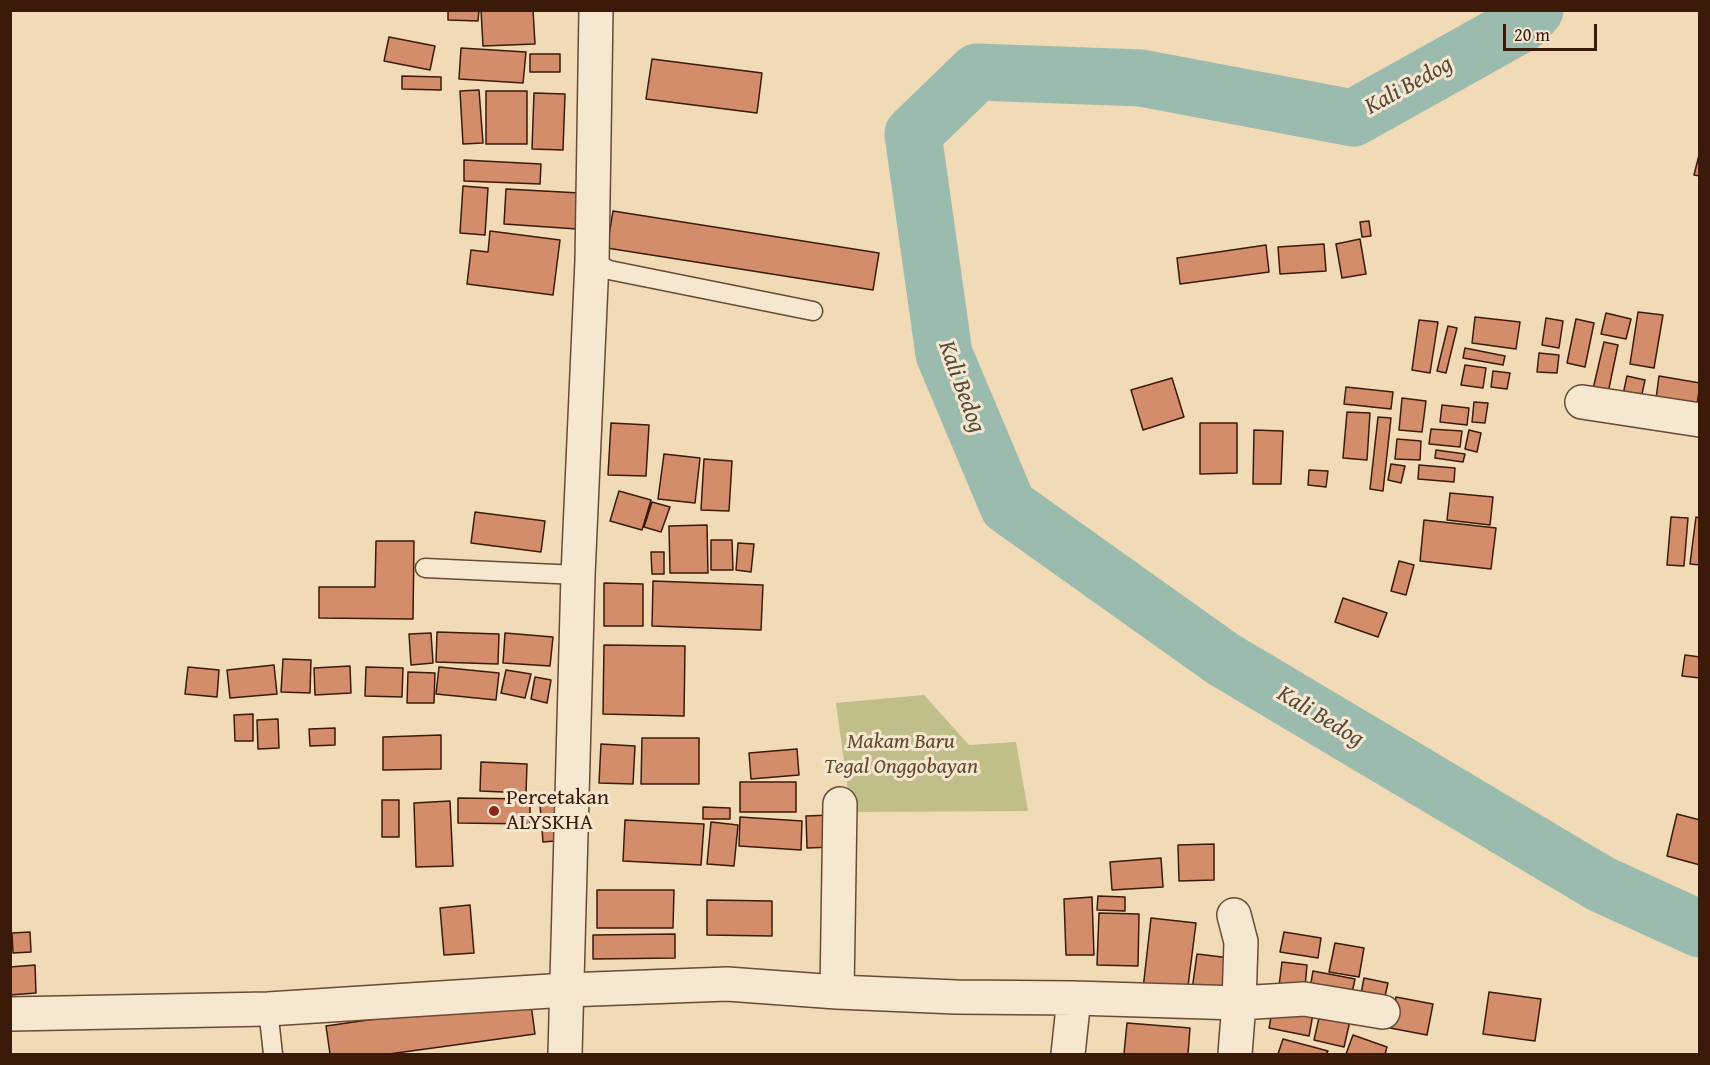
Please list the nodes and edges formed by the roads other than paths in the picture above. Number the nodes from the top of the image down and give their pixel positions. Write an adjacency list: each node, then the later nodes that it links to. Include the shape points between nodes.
1 (596, 10): 2 (street)
2 (592, 261): 3 (lane, via 609,270); 7 (street)
3 (813, 311)
4 (1582, 402): 5 (street)
5 (1700, 420)
6 (425, 568): 7 (lane)
7 (579, 575): 10 (street)
8 (840, 804): 11 (street)
9 (1234, 915): 13 (street, via 1241,942)
10 (566, 990): 11 (street, via 727,984); 14 (street); 18 (street)
11 (837, 992): 12 (street)
12 (1074, 998): 13 (street); 19 (street)
13 (1239, 1003): 15 (street, via 1304,999); 20 (street)
14 (268, 1009): 16 (street); 17 (lane)
15 (1383, 1012)
16 (10, 1014)
17 (273, 1054)
18 (565, 1054)
19 (1068, 1054)
20 (1235, 1054)

